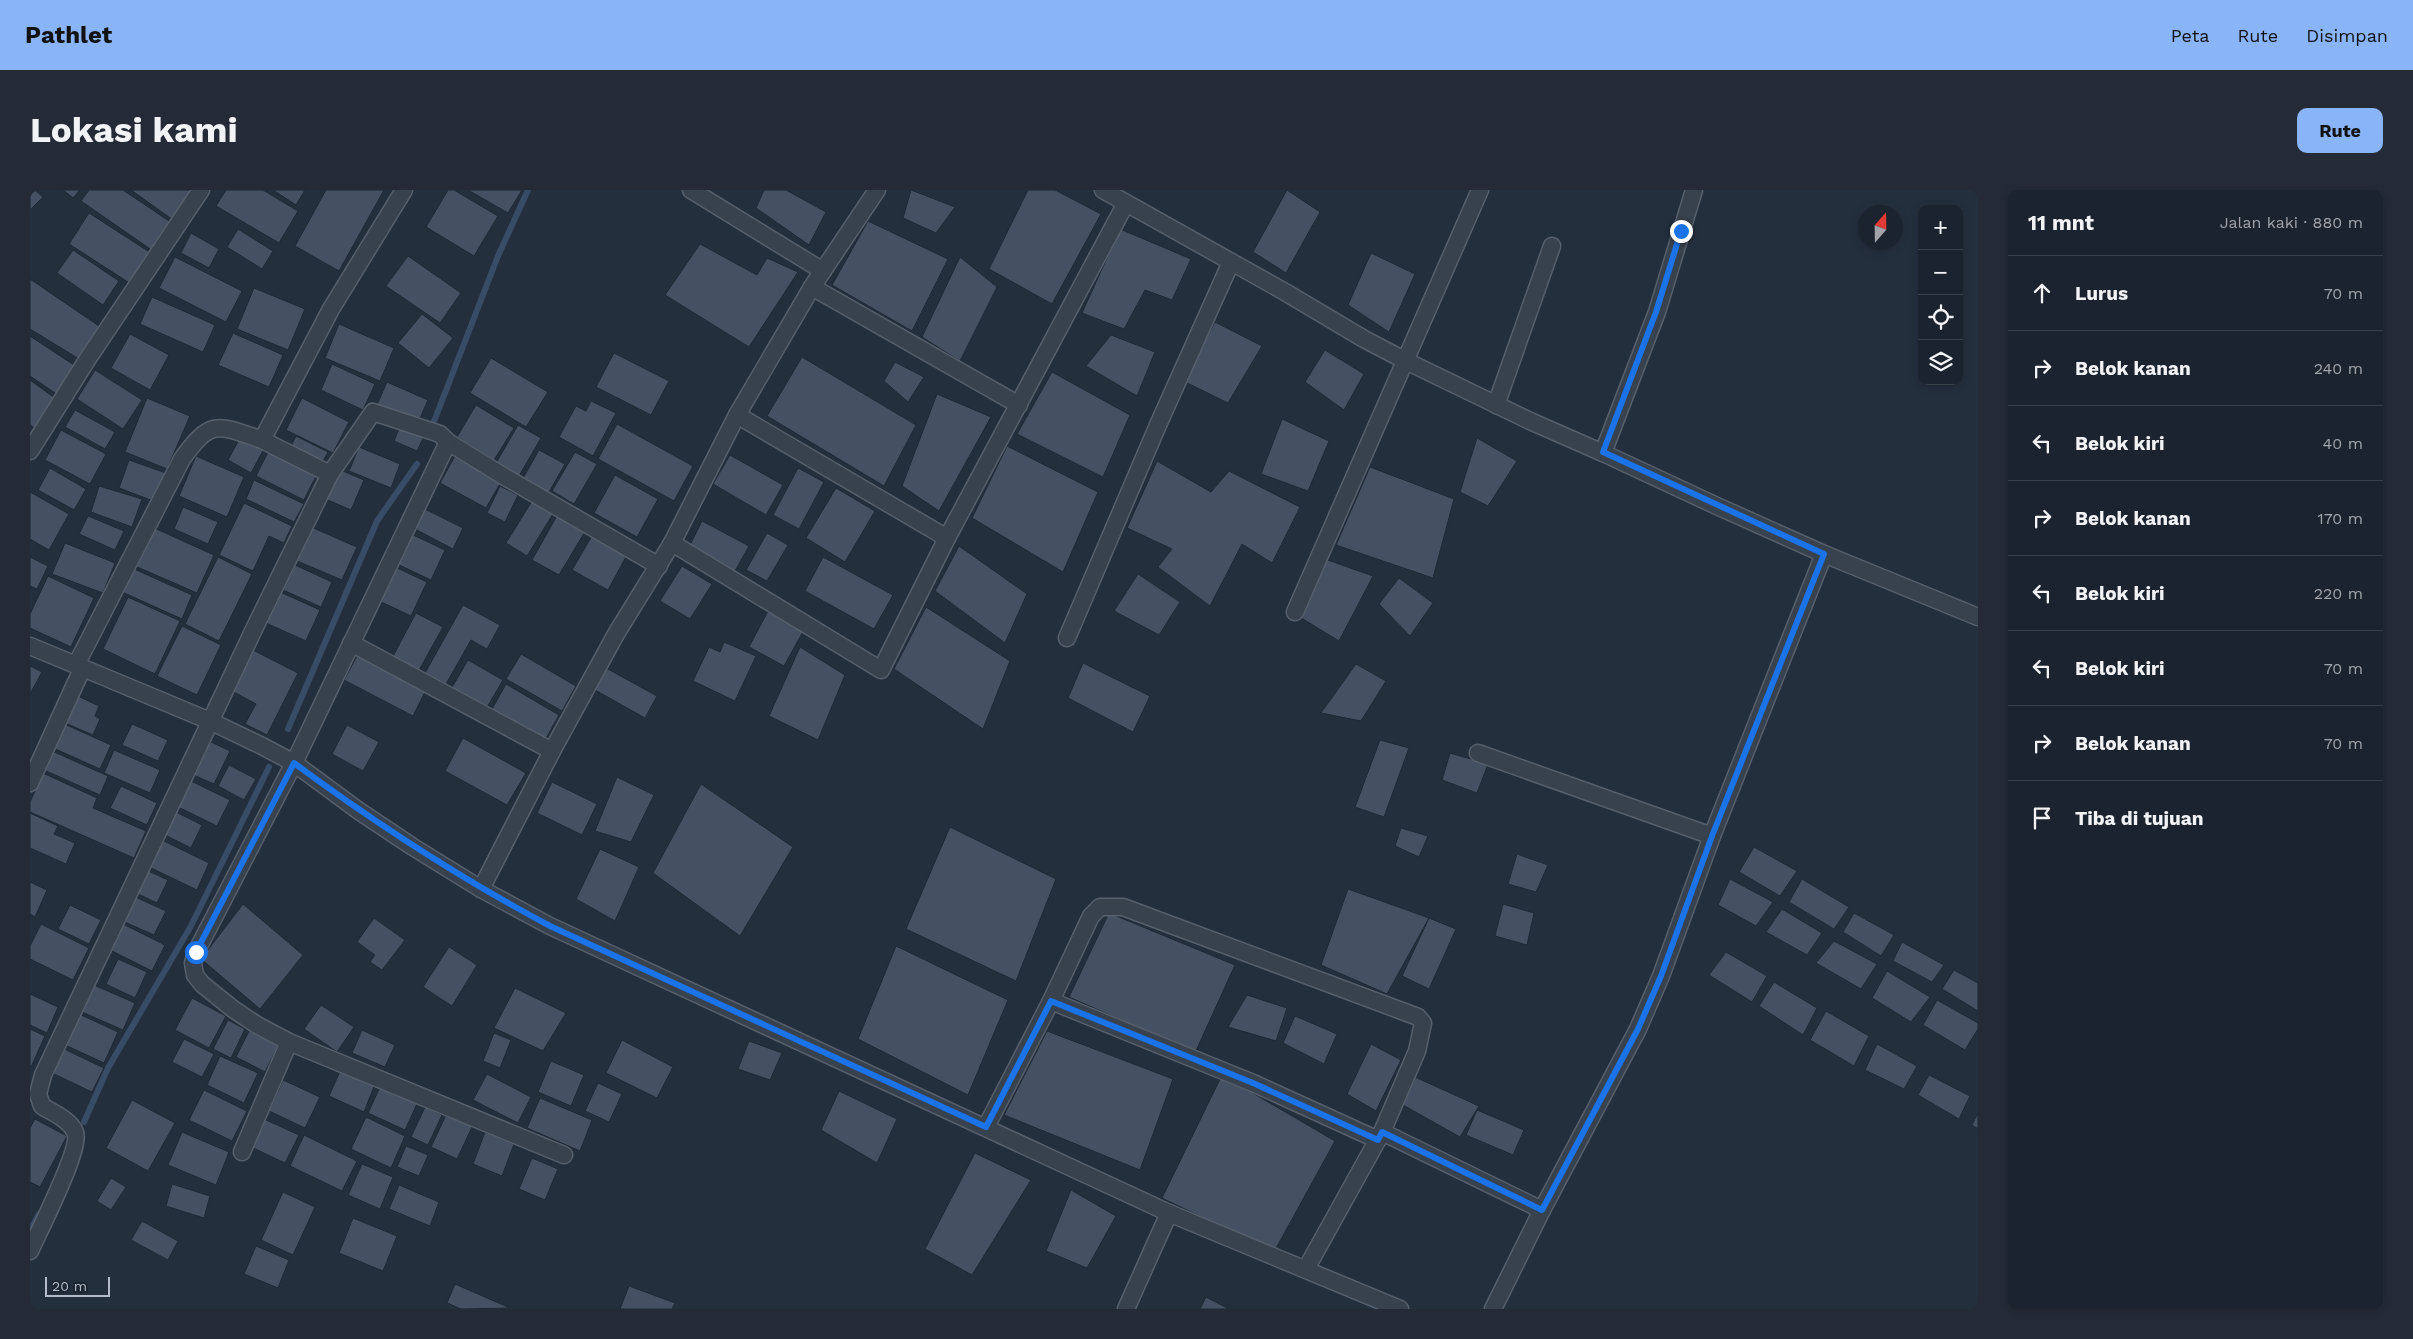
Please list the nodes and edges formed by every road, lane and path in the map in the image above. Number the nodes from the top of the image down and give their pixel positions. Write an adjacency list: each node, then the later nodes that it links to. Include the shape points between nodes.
1 (201, 190): 19 (street)
2 (404, 190): 17 (street, via 331,309)
3 (691, 190): 11 (street)
4 (877, 190): 11 (street)
5 (1103, 190): 8 (street)
6 (1480, 190): 13 (street)
7 (1694, 190): 20 (street, via 1656,312)
8 (1126, 203): 10 (street); 14 (street)
9 (1552, 246): 15 (street)
10 (1231, 262): 13 (street); 28 (street)
11 (822, 271): 12 (street)
12 (812, 287): 14 (street); 16 (street)
13 (1406, 361): 15 (street); 26 (street)
14 (1019, 405): 22 (street)
15 (1496, 405): 20 (street)
16 (737, 415): 22 (street); 23 (street)
17 (262, 440): 21 (street); 31 (street, via 216,427 196,439 182,459)
18 (448, 442): 21 (street, via 440,434 373,412); 25 (street); 29 (street)
19 (30, 451)
20 (1603, 452): 24 (street)
21 (330, 474): 32 (street)
22 (947, 538): 23 (street, via 881,670)
23 (672, 543): 25 (street)
24 (1824, 554): 27 (street); 37 (street)
25 (658, 566): 33 (street, via 616,634)
26 (1295, 612)
27 (1978, 618)
28 (1067, 638)
29 (351, 643): 33 (street); 35 (street)
30 (30, 646): 31 (street)
31 (79, 667): 32 (street); 36 (street)
32 (210, 721): 35 (street); 47 (street, via 43,1075 38,1094 42,1106 69,1123 76,1134 74,1153)
33 (552, 751): 38 (street)
34 (1478, 752): 37 (street)
35 (294, 763): 38 (street, via 359,811); 40 (street, via 196,952 194,963 195,975 202,984 232,1009)
36 (30, 783)
37 (1712, 836): 45 (street, via 1661,976 1638,1029)
38 (481, 890): 41 (street, via 559,930)
39 (1051, 1001): 41 (street); 42 (street); 42 (street, via 1091,916 1100,907 1123,908 1418,1017 1423,1023 1417,1051)
40 (289, 1042): 43 (street); 44 (street)
41 (986, 1127): 46 (street)
42 (1380, 1136): 45 (street); 48 (street)
43 (242, 1152)
44 (564, 1155)
45 (1542, 1210): 51 (street)
46 (1169, 1213): 48 (street); 49 (street)
47 (30, 1251)
48 (1306, 1269): 50 (street)
49 (1126, 1309)
50 (1400, 1309)
51 (1493, 1309)

